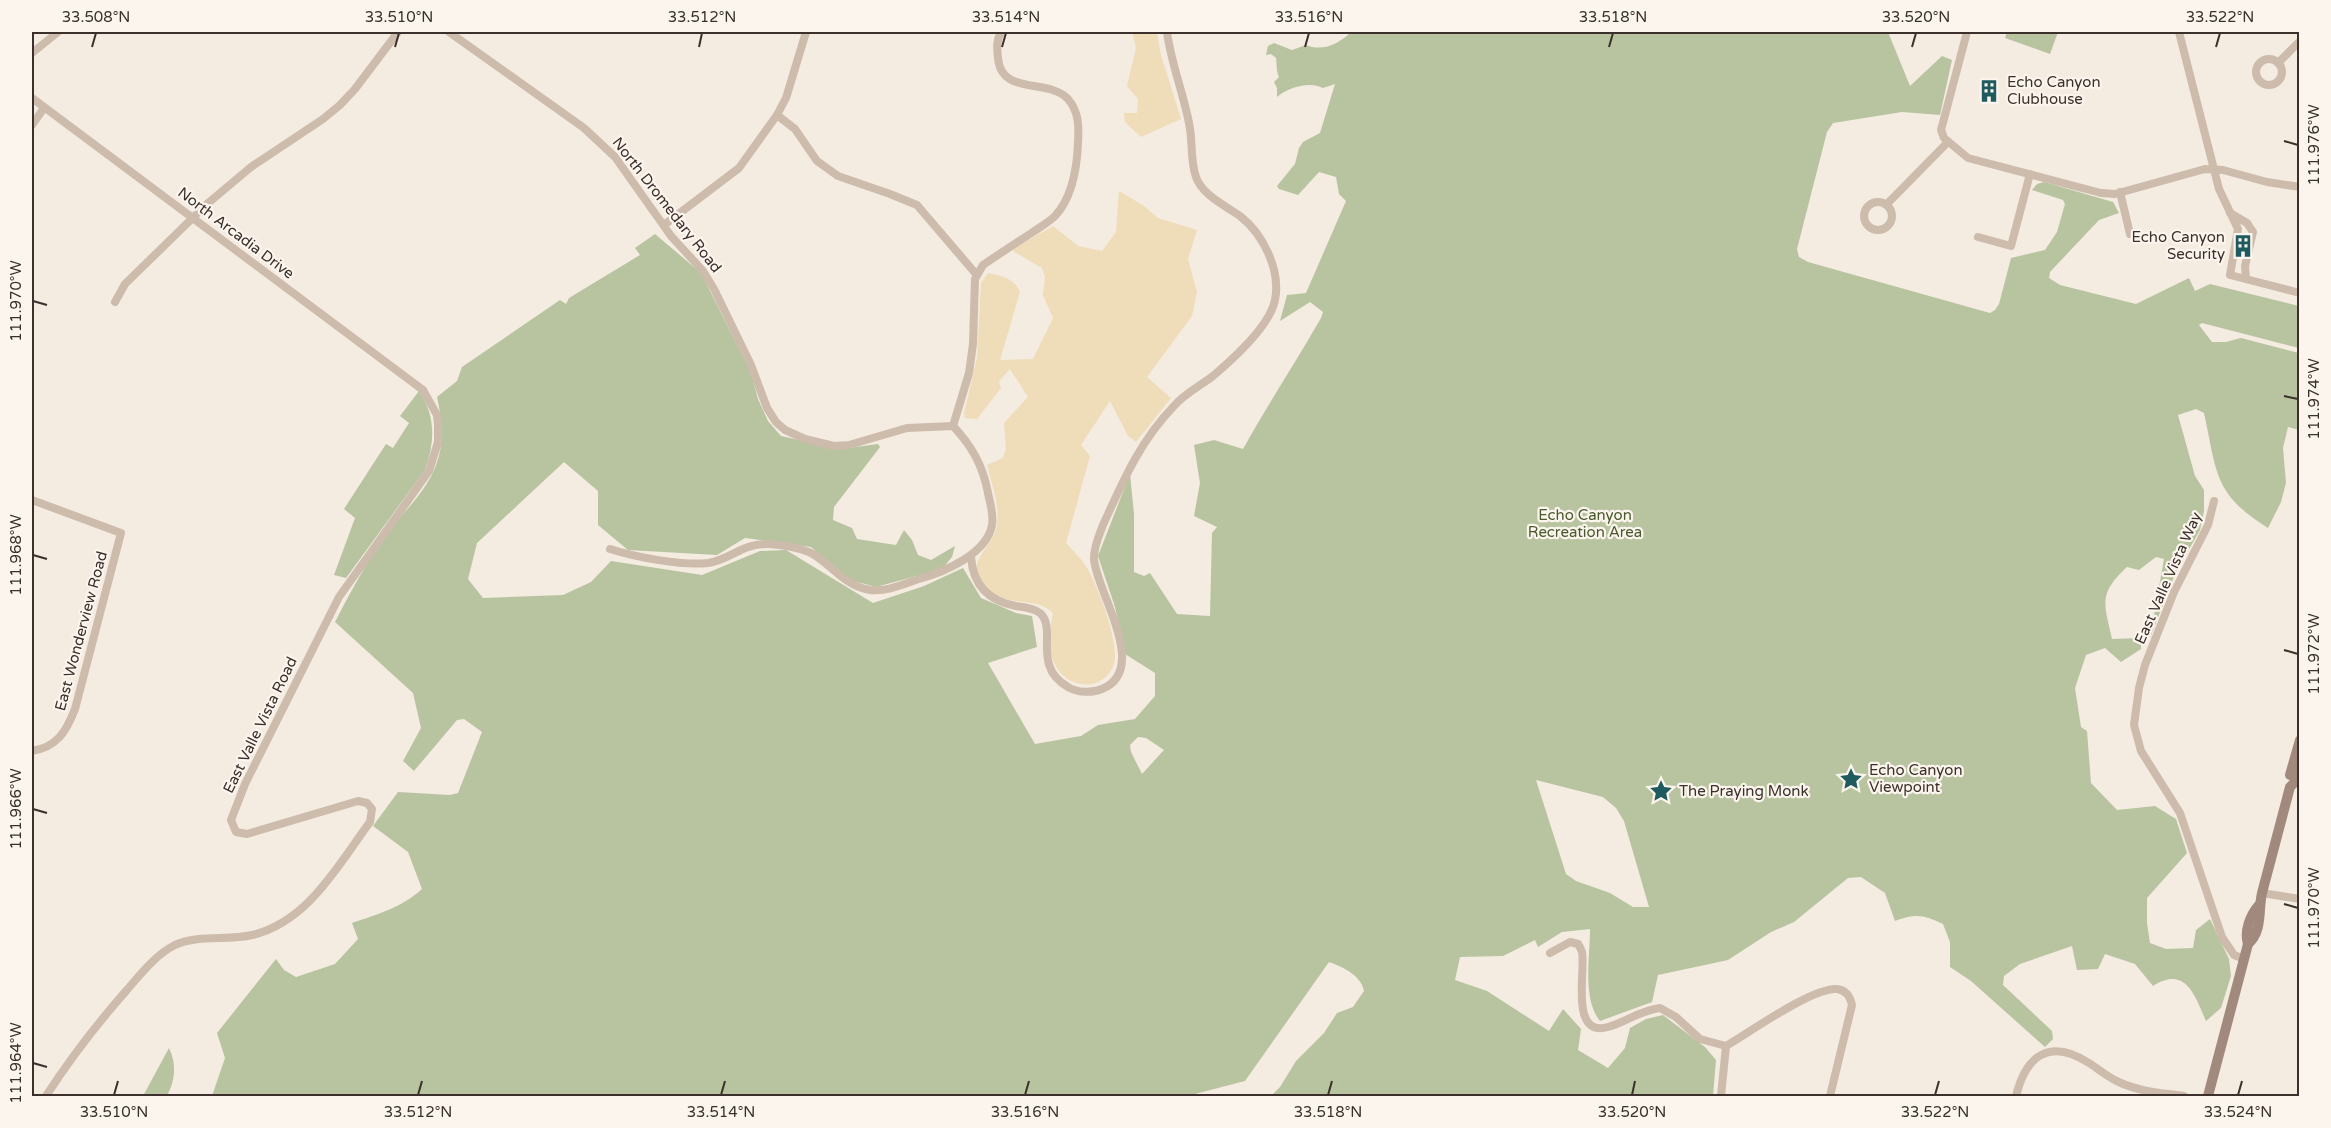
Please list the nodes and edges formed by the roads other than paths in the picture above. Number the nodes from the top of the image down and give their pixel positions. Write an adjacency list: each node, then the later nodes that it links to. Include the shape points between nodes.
1 (58, 32): 10 (street)
2 (398, 32): 23 (street, via 339,105 251,167)
3 (449, 32): 24 (street, North Dromedary Road, via 599,141)
4 (806, 32): 14 (street)
5 (1001, 32): 27 (street, via 996,42 1002,72 1012,82 1056,92 1067,98 1076,111 1077,165 1065,203 1055,217 983,265)
6 (1167, 32): 36 (street, via 1189,123 1196,177 1213,197 1256,231 1270,258 1276,283 1270,314 1213,376 1189,392 1160,421 1131,462 1096,541 1096,569 1122,649 1119,669 1110,685 1100,691 1082,692 1056,678 1049,668 1046,622 1040,613 984,592 974,576)
7 (1967, 32): 16 (street, via 1941,130)
8 (2179, 32): 17 (street)
9 (2300, 41): 11 (street)
10 (32, 53)
11 (2278, 63)
12 (32, 98): 13 (street, North Arcadia Drive)
13 (44, 108): 15 (street); 23 (street, North Arcadia Drive)
14 (777, 115): 24 (street, via 738,168); 27 (street, via 795,129 817,161 838,176 917,205)
15 (32, 125)
16 (1948, 142): 18 (street, via 1968,158); 21 (street)
17 (2214, 169): 19 (street); 20 (street, via 2196,170); 22 (street)
18 (2030, 174): 20 (street, via 2101,193); 26 (street, via 2011,246)
19 (2300, 188)
20 (2120, 192): 25 (street)
21 (1886, 205)
22 (2230, 213): 28 (street, via 2247,223 2253,232); 28 (street, via 2238,233 2230,275)
23 (193, 217): 30 (street, via 125,284); 31 (street, North Arcadia Drive)
24 (664, 225): 32 (street, North Dromedary Road, via 714,289 767,408 785,430 834,446 907,428)
25 (2130, 234)
26 (1978, 237)
27 (976, 274): 32 (street, via 969,373)
28 (2246, 279): 29 (street)
29 (2300, 293)
30 (115, 302)
31 (423, 390): 46 (street, East Valle Vista Road, via 438,424 438,442 429,471 339,597 244,784 231,820 236,832 247,834 358,801 372,809 370,822 311,901 295,916 249,936 191,940 175,945 153,962 88,1035)
32 (953, 426): 36 (street, via 979,461 991,510 990,532)
33 (32, 500): 38 (street, East Wonderview Road, via 121,533 67,730 55,743)
34 (2214, 501): 44 (street, East Valle Vista Way, via 2208,525 2174,592 2145,665 2134,725 2141,751 2180,813 2222,937 2234,955)
35 (610, 549): 36 (street, via 630,555 708,563 751,544 783,546 811,552 845,580 871,590 937,574)
36 (971, 557)
37 (2300, 740): 40 (street)
38 (32, 751)
39 (2300, 766): 40 (street)
40 (2290, 787): 41 (street)
41 (2262, 893): 42 (street); 44 (street, via 2246,937)
42 (2300, 899)
43 (1550, 953): 45 (street, via 1570,942 1578,944 1582,953 1582,1006 1595,1028 1606,1028 1660,1008 1677,1017 1700,1039)
44 (2244, 959): 51 (street)
45 (1726, 1046): 47 (street); 48 (street, via 1814,994 1845,991 1852,1005)
46 (46, 1096)
47 (1721, 1096)
48 (1830, 1096)
49 (2016, 1096): 50 (street, via 2027,1067 2051,1050 2077,1057 2133,1088)
50 (2184, 1096)
51 (2208, 1096)

